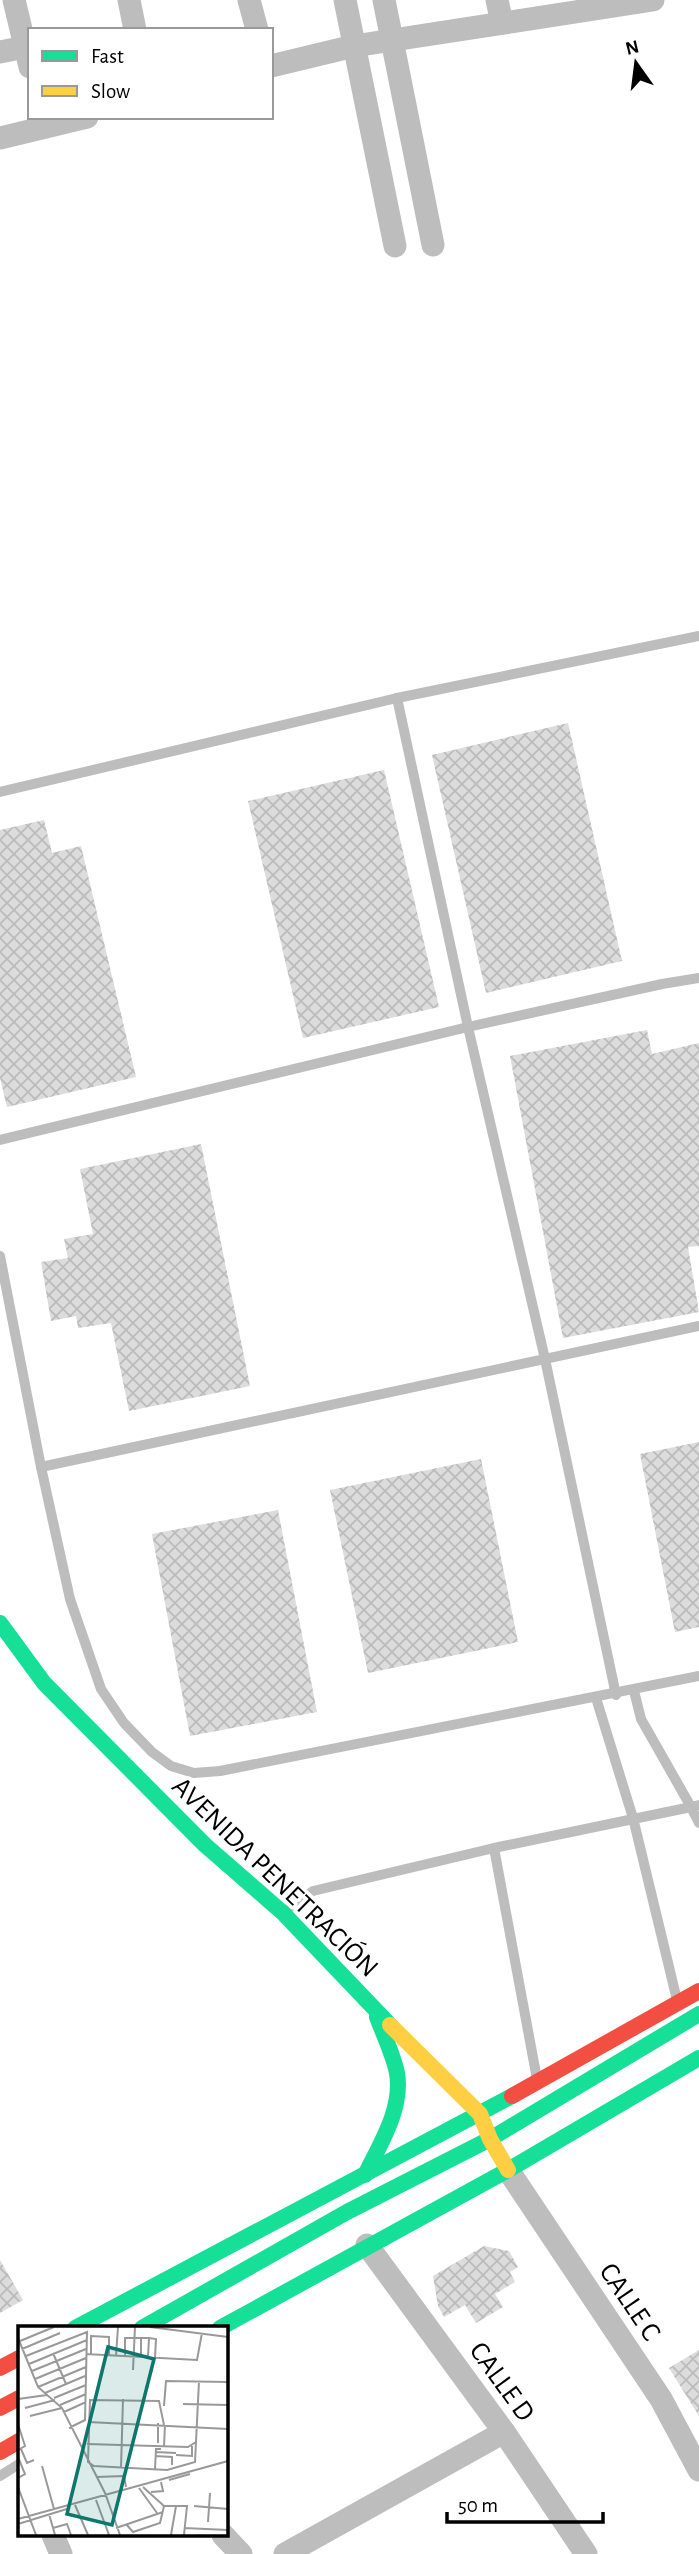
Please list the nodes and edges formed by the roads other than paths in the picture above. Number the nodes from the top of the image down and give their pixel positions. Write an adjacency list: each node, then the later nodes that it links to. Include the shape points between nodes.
1 (14, 0): 15 (street)
2 (129, 0): 10 (street)
3 (249, 0): 11 (street)
4 (345, 0): 13 (street)
5 (384, 0): 12 (street)
6 (497, 0): 9 (street)
7 (653, 0): 8 (street)
8 (610, 3): 9 (street)
9 (502, 23): 12 (street)
10 (135, 28)
11 (256, 28)
12 (392, 40): 13 (street); 20 (street)
13 (354, 46): 16 (street); 21 (street)
14 (0, 52): 15 (street)
15 (27, 57)
16 (273, 66)
17 (72, 119): 18 (street)
18 (43, 123): 19 (street)
19 (0, 138)
20 (433, 245)
21 (395, 246)
22 (699, 636): 23 (lane)
23 (397, 698): 24 (lane); 26 (lane)
24 (0, 792)
25 (699, 978): 26 (lane)
26 (468, 1027): 27 (lane); 30 (lane)
27 (0, 1140)
28 (0, 1256): 31 (lane)
29 (699, 1326): 30 (lane)
30 (545, 1359): 31 (lane); 35 (lane)
31 (41, 1467): 36 (lane, via 69,1599 101,1689 124,1723 171,1766 194,1773 220,1771)
32 (0, 1623): 41 (street, AVENIDA PENETRACIÓN, via 44,1683 205,1845)
33 (699, 1676): 34 (lane)
34 (634, 1691): 35 (lane); 37 (lane, via 641,1719)
35 (616, 1695): 36 (lane)
36 (596, 1698): 38 (lane)
37 (695, 1806): 38 (lane); 39 (lane)
38 (633, 1818): 40 (lane); 43 (lane)
39 (699, 1823)
40 (494, 1848): 41 (lane, via 313,1891); 47 (lane)
41 (283, 1913): 44 (street, AVENIDA PENETRACIÓN)
42 (699, 1991): 43 (street)
43 (677, 2003): 47 (street)
44 (374, 2009): 48 (street, AVENIDA PENETRACIÓN); 51 (street, via 398,2084 394,2106)
45 (699, 2014): 49 (street)
46 (699, 2059): 50 (street)
47 (538, 2082): 48 (street)
48 (480, 2114): 49 (street, AVENIDA PENETRACIÓN); 51 (street)
49 (490, 2139): 50 (street, AVENIDA PENETRACIÓN); 54 (street)
50 (508, 2170): 52 (street); 62 (street, CALLE C, via 661,2399)
51 (365, 2175): 53 (street)
52 (367, 2245): 55 (street); 60 (street, CALLE D)
53 (79, 2326)
54 (146, 2326)
55 (224, 2326)
56 (18, 2359): 57 (street)
57 (0, 2368)
58 (18, 2399): 59 (street)
59 (0, 2409)
60 (504, 2432): 68 (street); 69 (street, CALLE D)
61 (15, 2449): 63 (lane)
62 (699, 2470)
63 (0, 2476)
64 (53, 2536): 66 (street)
65 (224, 2536): 67 (street)
66 (61, 2554)
67 (241, 2554)
68 (285, 2554)
69 (586, 2554)

